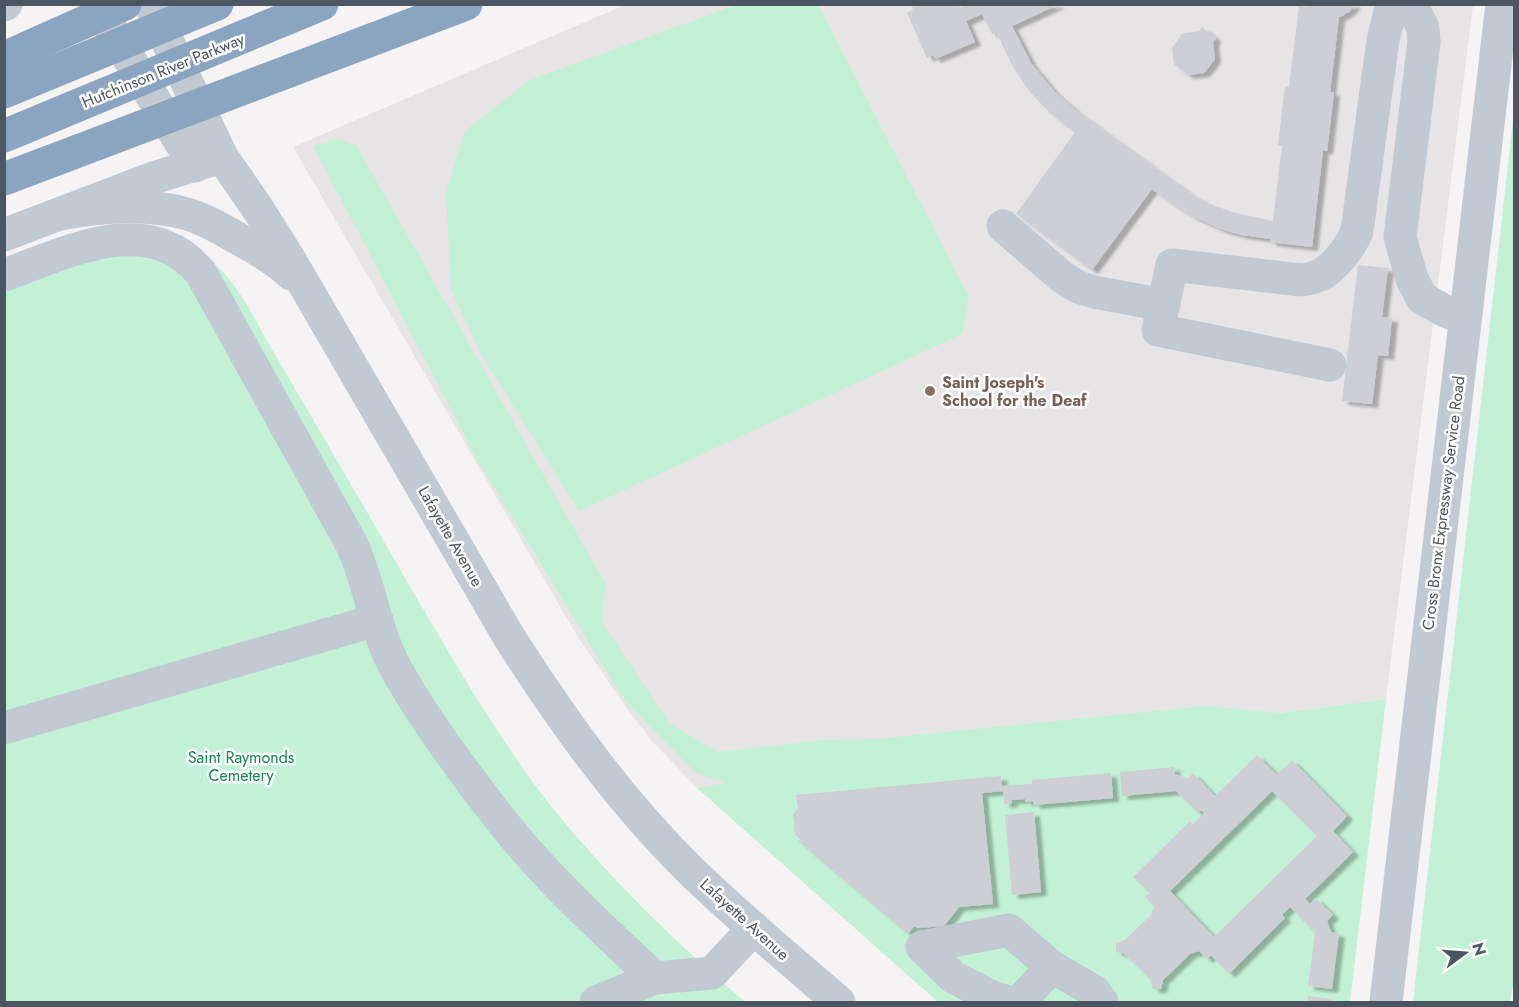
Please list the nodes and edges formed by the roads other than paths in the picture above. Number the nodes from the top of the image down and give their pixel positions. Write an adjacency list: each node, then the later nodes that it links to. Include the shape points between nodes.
1 (95, 4): 13 (street, Lafayette Avenue)
2 (125, 4): 10 (highway)
3 (150, 4): 13 (street, Lafayette Avenue)
4 (217, 4): 11 (highway)
5 (322, 4): 12 (highway, Hutchinson River Parkway)
6 (466, 4): 14 (highway)
7 (1392, 4): 17 (street, via 1383,40)
8 (1411, 4): 19 (street, via 1423,28 1424,42)
9 (1502, 4): 23 (street, Cross Bronx Expressway Service Road)
10 (4, 58)
11 (4, 92)
12 (4, 135)
13 (204, 153): 15 (street, via 156,177); 21 (street, Lafayette Avenue, via 263,217)
14 (4, 179)
15 (58, 214): 18 (street); 21 (street, via 132,206 188,214 254,247)
16 (1003, 226): 22 (street, via 1078,287)
17 (1357, 231): 19 (street); 22 (street, via 1335,262 1312,279 1172,265)
18 (4, 235)
19 (1400, 237): 23 (street, via 1422,298)
20 (4, 275): 25 (street, via 117,239 158,244 193,263 351,543)
21 (307, 288): 27 (street, Lafayette Avenue, via 547,697 638,814 688,868)
22 (1164, 305): 24 (street, via 1158,330)
23 (1465, 319): 35 (street, Cross Bronx Expressway Service Road)
24 (1330, 365)
25 (377, 620): 26 (street); 29 (street, via 410,693 472,783 574,902)
26 (4, 728)
27 (754, 928): 29 (street, via 711,973); 31 (street, Lafayette Avenue)
28 (1052, 967): 32 (street, via 1008,930 922,947 953,977); 33 (street); 34 (street, via 1094,991)
29 (655, 978): 30 (street)
30 (596, 1002)
31 (839, 1002)
32 (1009, 1002)
33 (1019, 1002)
34 (1102, 1002)
35 (1386, 1002)

